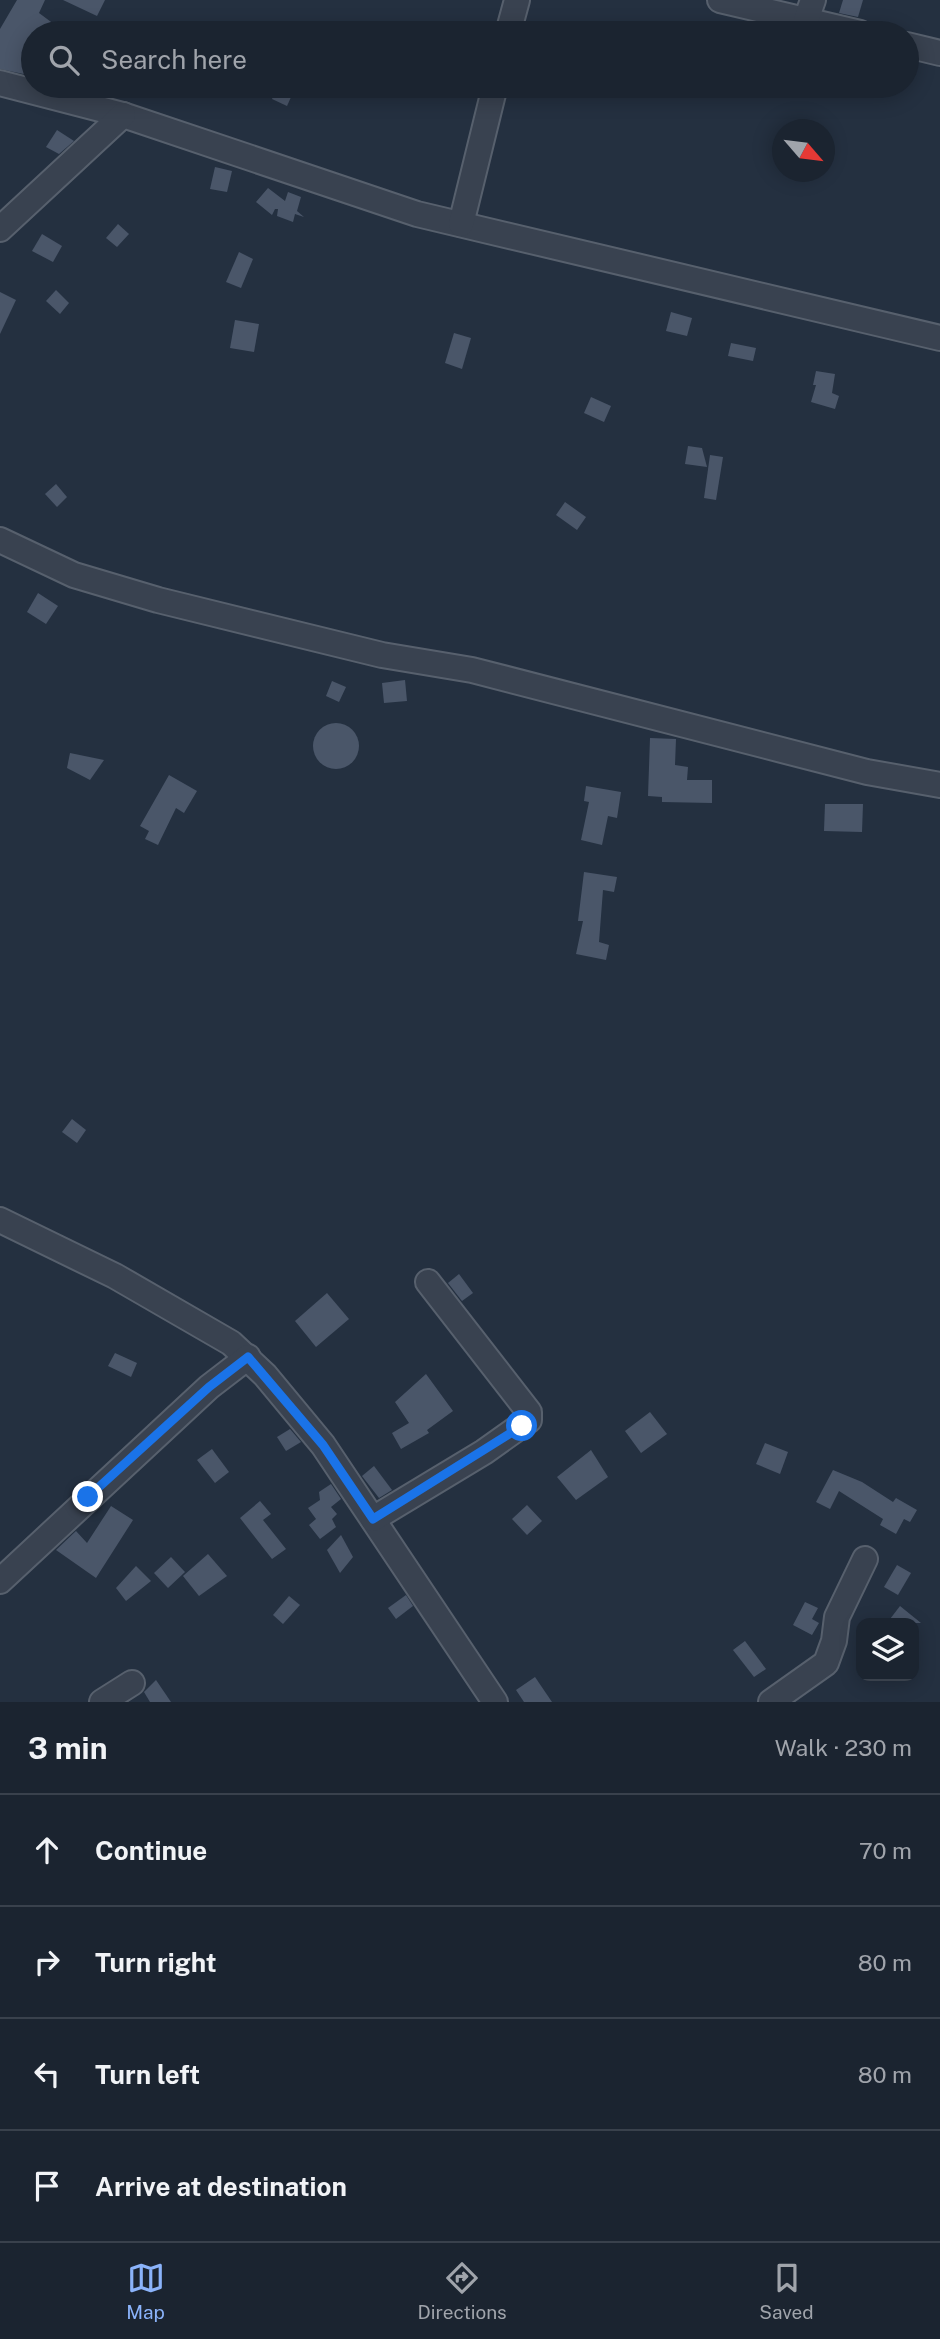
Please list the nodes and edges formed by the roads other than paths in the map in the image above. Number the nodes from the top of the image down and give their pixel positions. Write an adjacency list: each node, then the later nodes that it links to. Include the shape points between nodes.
1 (517, 0): 4 (street)
2 (720, 0): 3 (street)
3 (810, 10): 5 (street)
4 (511, 21)
5 (834, 21)
6 (919, 47): 7 (street)
7 (940, 52)
8 (0, 83): 9 (street)
9 (21, 88)
10 (60, 98): 12 (street)
11 (492, 98): 13 (street)
12 (123, 114): 13 (street, via 417,214); 14 (street)
13 (461, 224): 15 (street)
14 (0, 229)
15 (940, 338)
16 (0, 540): 17 (street, via 74,575 158,600 382,655 472,670 867,772)
17 (940, 785)
18 (0, 1220): 20 (street, via 115,1276)
19 (428, 1282): 21 (street, via 529,1412 529,1420)
20 (248, 1357): 21 (street, via 323,1445); 23 (street, via 209,1387)
21 (373, 1519): 26 (street)
22 (865, 1559): 27 (street, via 837,1617 826,1663)
23 (0, 1581)
24 (132, 1683): 25 (street)
25 (102, 1702)
26 (495, 1702)
27 (771, 1702)

